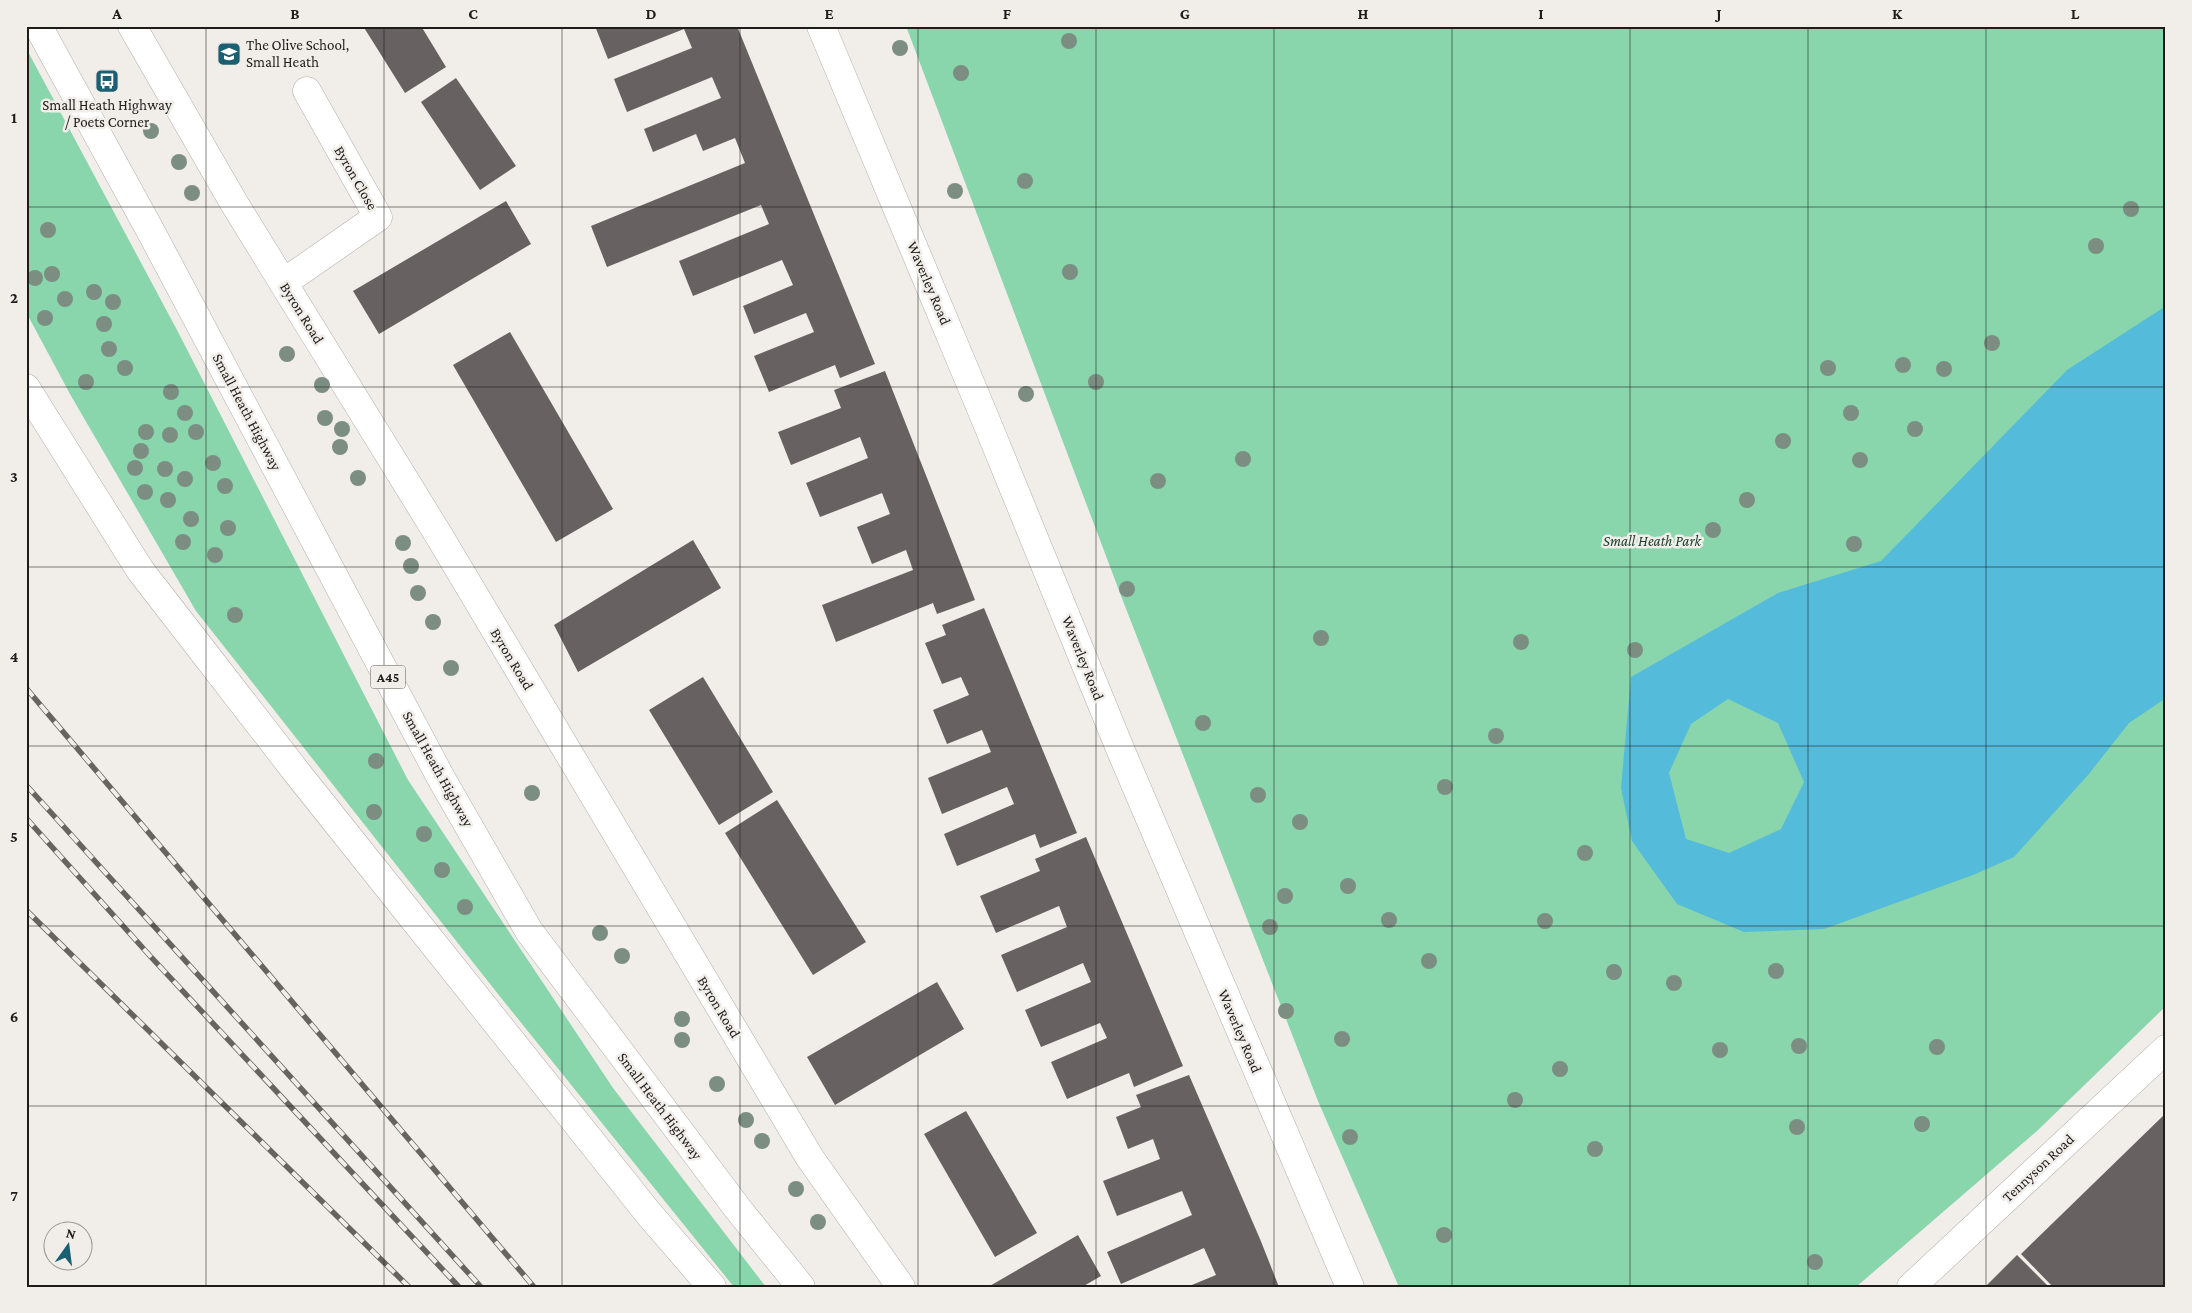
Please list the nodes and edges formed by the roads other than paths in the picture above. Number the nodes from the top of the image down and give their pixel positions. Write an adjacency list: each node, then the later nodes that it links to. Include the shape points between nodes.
1 (38, 26): 9 (main road, Small Heath Highway / A45, via 441,778 529,931 738,1209)
2 (132, 26): 5 (main road, Byron Road)
3 (821, 26): 11 (main road, Waverley Road, via 1121,751)
4 (307, 91): 5 (main road, Byron Close, via 378,217)
5 (283, 282): 10 (main road, Byron Road, via 438,534 810,1158)
6 (26, 388): 8 (main road, via 146,578 630,1191)
7 (2166, 1049): 12 (main road, Tennyson Road)
8 (712, 1287)
9 (801, 1287)
10 (901, 1287)
11 (1350, 1287)
12 (1911, 1287)

